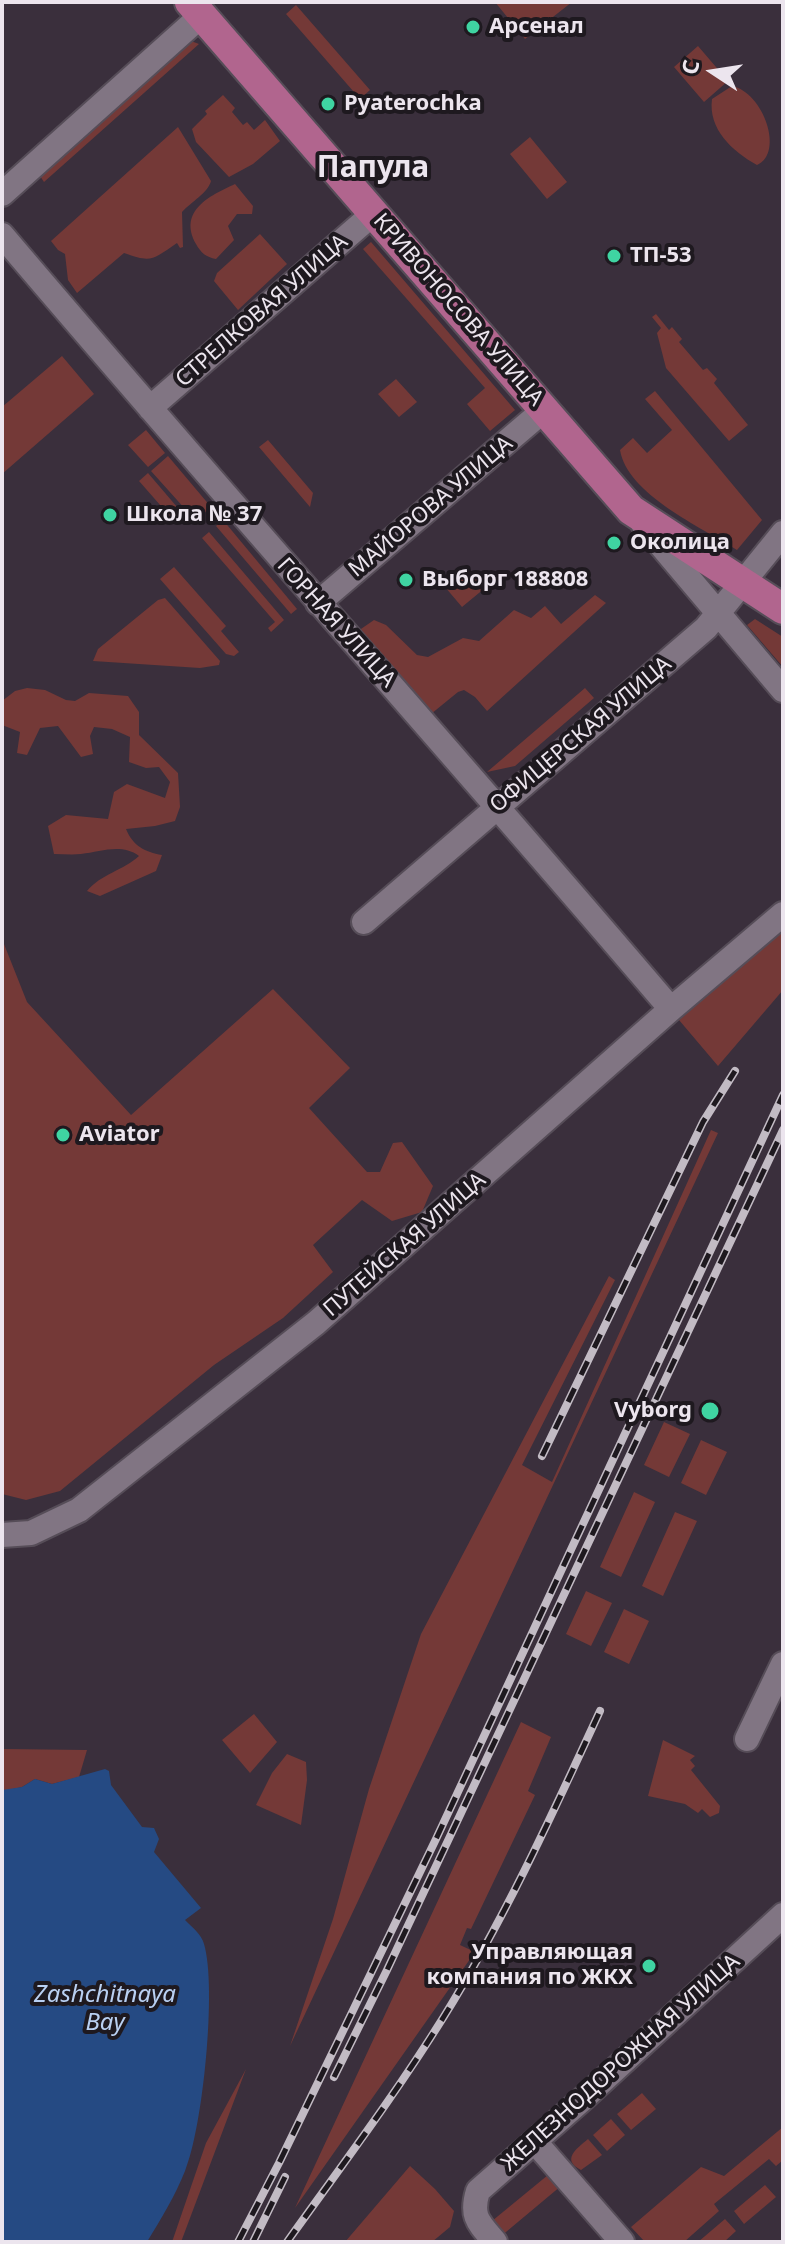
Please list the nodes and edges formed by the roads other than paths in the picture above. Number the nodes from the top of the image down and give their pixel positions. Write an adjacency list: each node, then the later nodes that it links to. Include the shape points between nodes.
1 (196, 9): 2 (street); 3 (main road, КРИВОНОСОВА УЛИЦА)
2 (2, 194)
3 (374, 213): 5 (street, СТРЕЛКОВАЯ УЛИЦА); 6 (main road, КРИВОНОСОВА УЛИЦА)
4 (2, 235): 5 (street, ГОРНАЯ УЛИЦА)
5 (150, 408): 10 (street, ГОРНАЯ УЛИЦА)
6 (544, 410): 7 (main road, КРИВОНОСОВА УЛИЦА); 10 (street, МАЙОРОВА УЛИЦА)
7 (631, 510): 9 (main road, КРИВОНОСОВА УЛИЦА); 12 (street, КРИВОНОСОВА УЛИЦА)
8 (783, 533): 9 (street, ОФИЦЕРСКАЯ УЛИЦА)
9 (743, 583): 11 (main road, КРИВОНОСОВА УЛИЦА); 12 (street, ОФИЦЕРСКАЯ УЛИЦА)
10 (318, 603): 14 (street, ГОРНАЯ УЛИЦА)
11 (782, 603)
12 (718, 614): 13 (street, КРИВОНОСОВА УЛИЦА); 14 (street, ОФИЦЕРСКАЯ УЛИЦА)
13 (783, 690)
14 (497, 806): 16 (street, ОФИЦЕРСКАЯ УЛИЦА); 17 (street, ГОРНАЯ УЛИЦА)
15 (783, 914): 17 (street, ПУТЕЙСКАЯ УЛИЦА)
16 (364, 922)
17 (671, 1009): 18 (street, ПУТЕЙСКАЯ УЛИЦА, via 316,1323 79,1510 31,1533)
18 (2, 1535)
19 (782, 1671): 20 (street)
20 (747, 1739)
21 (783, 1915): 22 (street, ЖЕЛЕЗНОДОРОЖНАЯ УЛИЦА)
22 (535, 2142): 23 (street, ЖЕЛЕЗНОДОРОЖНАЯ УЛИЦА, via 478,2191 475,2217); 24 (street)
23 (495, 2242)
24 (622, 2242)

